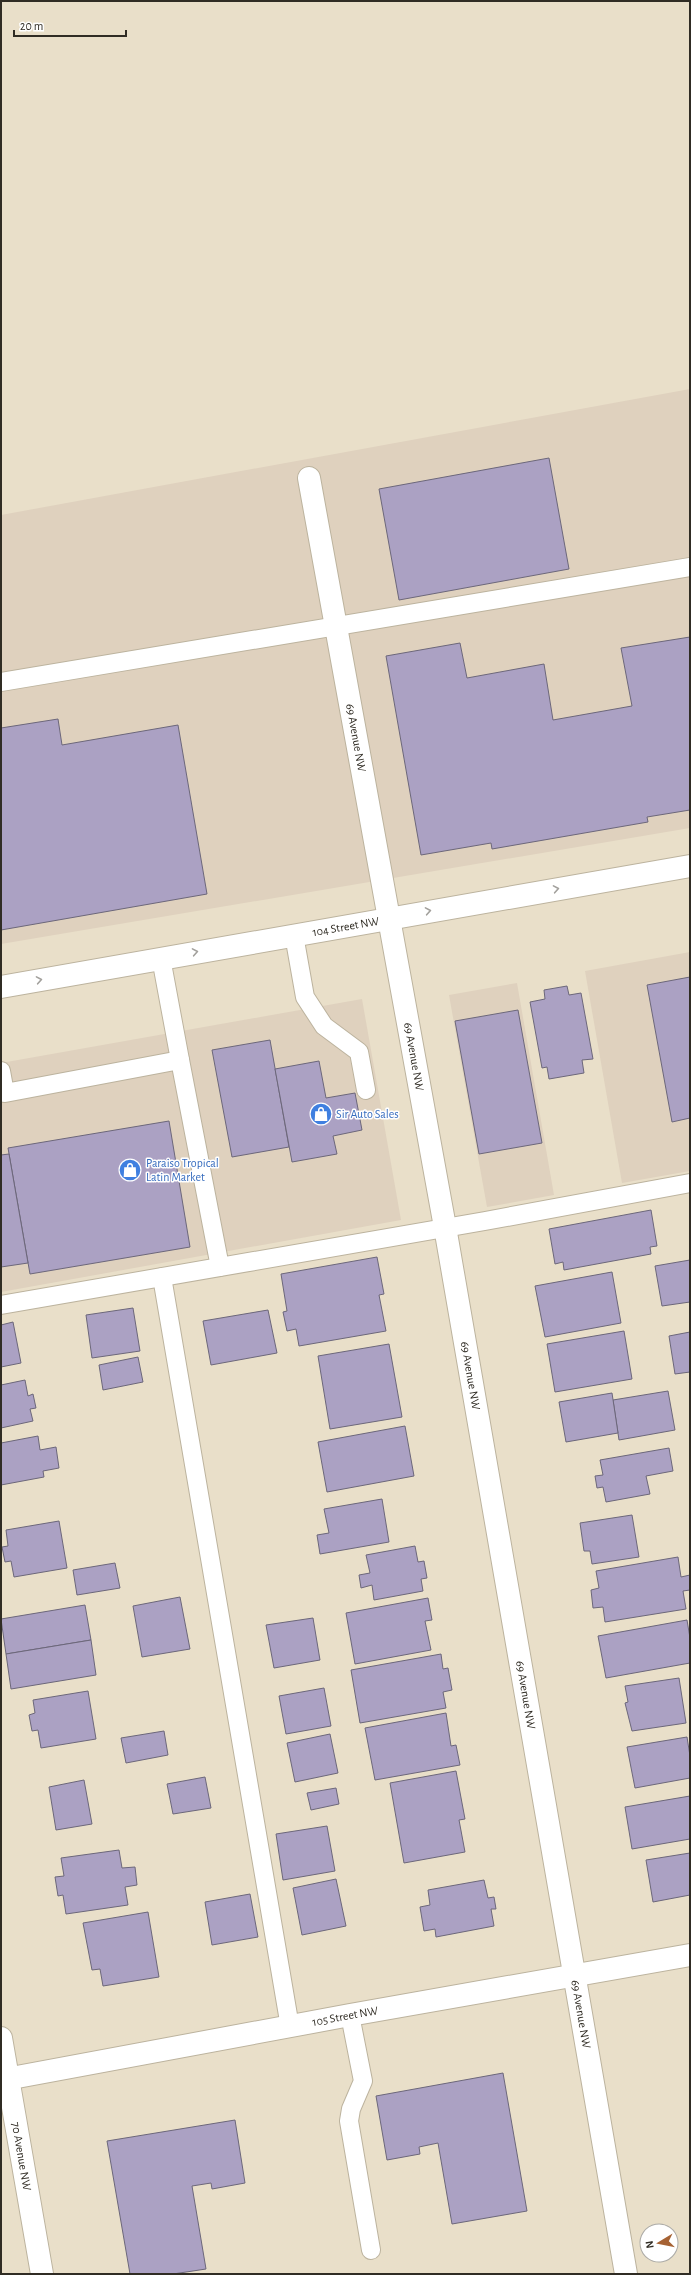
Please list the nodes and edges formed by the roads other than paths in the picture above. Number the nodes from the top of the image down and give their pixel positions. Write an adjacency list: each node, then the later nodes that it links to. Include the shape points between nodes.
1 (309, 478): 3 (street, 69 Avenue NW)
2 (690, 567): 3 (lane)
3 (337, 628): 4 (lane); 6 (street, 69 Avenue NW)
4 (1, 682)
5 (690, 866): 6 (street, 104 Street NW, one-way to 5)
6 (390, 918): 7 (street, 104 Street NW); 15 (street, 69 Avenue NW)
7 (294, 934): 8 (street, 104 Street NW, one-way to 7); 12 (lane, via 305,997 324,1026 359,1052)
8 (161, 958): 9 (street, 104 Street NW, one-way to 8); 10 (lane)
9 (1, 987)
10 (180, 1060): 13 (lane); 16 (lane)
11 (1, 1071): 13 (lane)
12 (366, 1090)
13 (3, 1093)
14 (690, 1183): 15 (lane)
15 (445, 1227): 16 (lane); 20 (street, 69 Avenue NW)
16 (220, 1267): 17 (lane)
17 (162, 1277): 18 (lane); 22 (lane)
18 (1, 1305)
19 (690, 1955): 20 (street, 105 Street NW)
20 (575, 1977): 21 (street, 105 Street NW); 27 (street, 69 Avenue NW)
21 (350, 2015): 22 (street, 105 Street NW); 25 (lane, via 363,2081 351,2109 349,2121)
22 (290, 2027): 24 (street, 105 Street NW)
23 (1, 2038): 24 (street, 70 Avenue NW)
24 (5, 2080): 26 (street, 70 Avenue NW)
25 (371, 2250)
26 (42, 2274)
27 (626, 2274)

